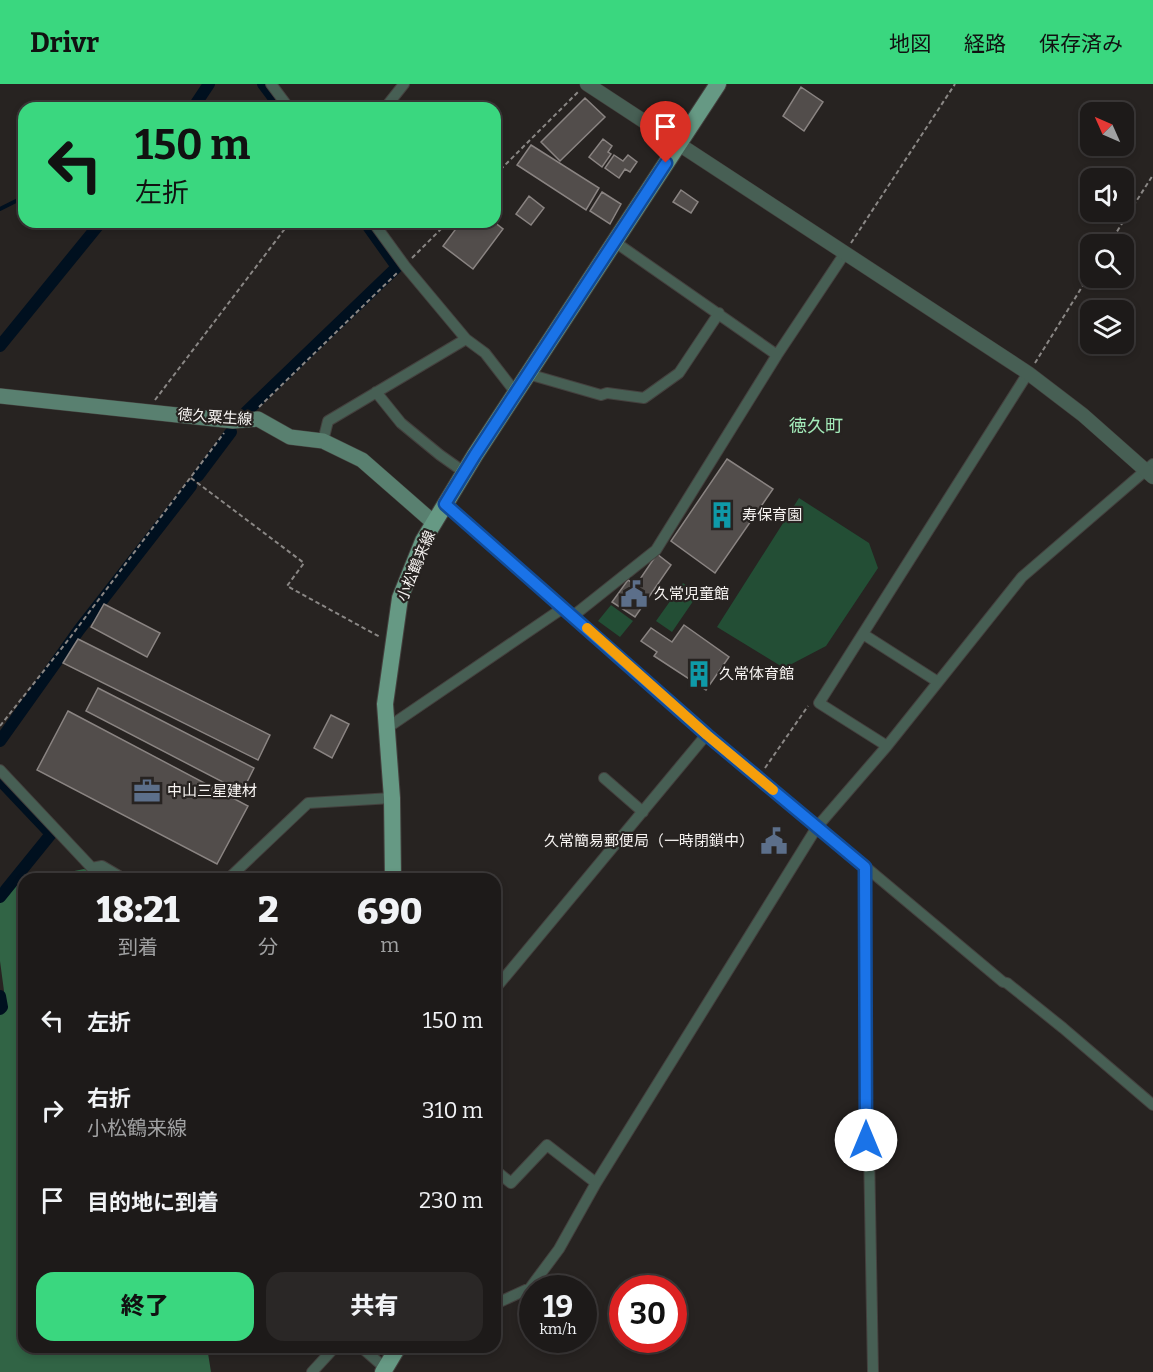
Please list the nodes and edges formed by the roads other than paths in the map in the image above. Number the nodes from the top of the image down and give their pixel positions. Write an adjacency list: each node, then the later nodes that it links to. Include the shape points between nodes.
1 (271, 84): 5 (street)
2 (404, 84): 6 (street)
3 (718, 84): 7 (main road, 小松鶴来線)
4 (582, 88): 7 (street)
5 (284, 102)
6 (390, 102)
7 (679, 143): 9 (main road, 小松鶴来線); 10 (street)
8 (377, 228): 12 (street)
9 (615, 242): 11 (street); 15 (main road, 小松鶴来線)
10 (845, 253): 13 (street); 14 (street)
11 (719, 314): 13 (street); 15 (street, via 679,373 644,398 601,395)
12 (466, 339): 16 (street); 17 (street, via 485,353)
13 (777, 355): 25 (street, via 656,550)
14 (1028, 373): 20 (street); 26 (street)
15 (528, 374): 17 (main road, 小松鶴来線)
16 (376, 392): 19 (street, via 328,421); 21 (street, via 401,423)
17 (516, 393): 21 (main road, 小松鶴来線)
18 (0, 396): 19 (main road, 徳久粟生線, via 258,419 290,437)
19 (323, 441): 23 (main road, 徳久粟生線, via 362,460)
20 (1150, 471): 27 (street, via 1022,577)
21 (464, 472): 22 (main road, 小松鶴来線)
22 (445, 504): 23 (main road, 小松鶴来線); 24 (street)
23 (434, 523): 28 (main road, 小松鶴来線, via 400,598 385,704)
24 (563, 608): 25 (street); 28 (street)
25 (573, 616): 29 (street)
26 (863, 634): 27 (street); 30 (street, via 819,703)
27 (938, 682): 30 (street)
28 (387, 728): 33 (main road, 小松鶴来線)
29 (707, 735): 34 (street); 35 (street)
30 (887, 746): 35 (street)
31 (0, 770): 37 (street, via 92,868 102,867)
32 (604, 778): 34 (street)
33 (392, 798): 38 (street, via 308,803); 39 (main road, 小松鶴来線)
34 (643, 812): 40 (street)
35 (817, 827): 36 (street); 43 (street)
36 (865, 867): 41 (street); 50 (street, via 866,1140)
37 (113, 873)
38 (234, 873)
39 (393, 873)
40 (501, 982)
41 (1153, 1105)
42 (501, 1175): 43 (street, via 511,1183 547,1145)
43 (596, 1183): 44 (street, via 559,1249 530,1288)
44 (501, 1301)
45 (329, 1353): 49 (street)
46 (366, 1353): 48 (street)
47 (394, 1353): 48 (main road)
48 (384, 1370)
49 (312, 1372)
50 (873, 1372)

